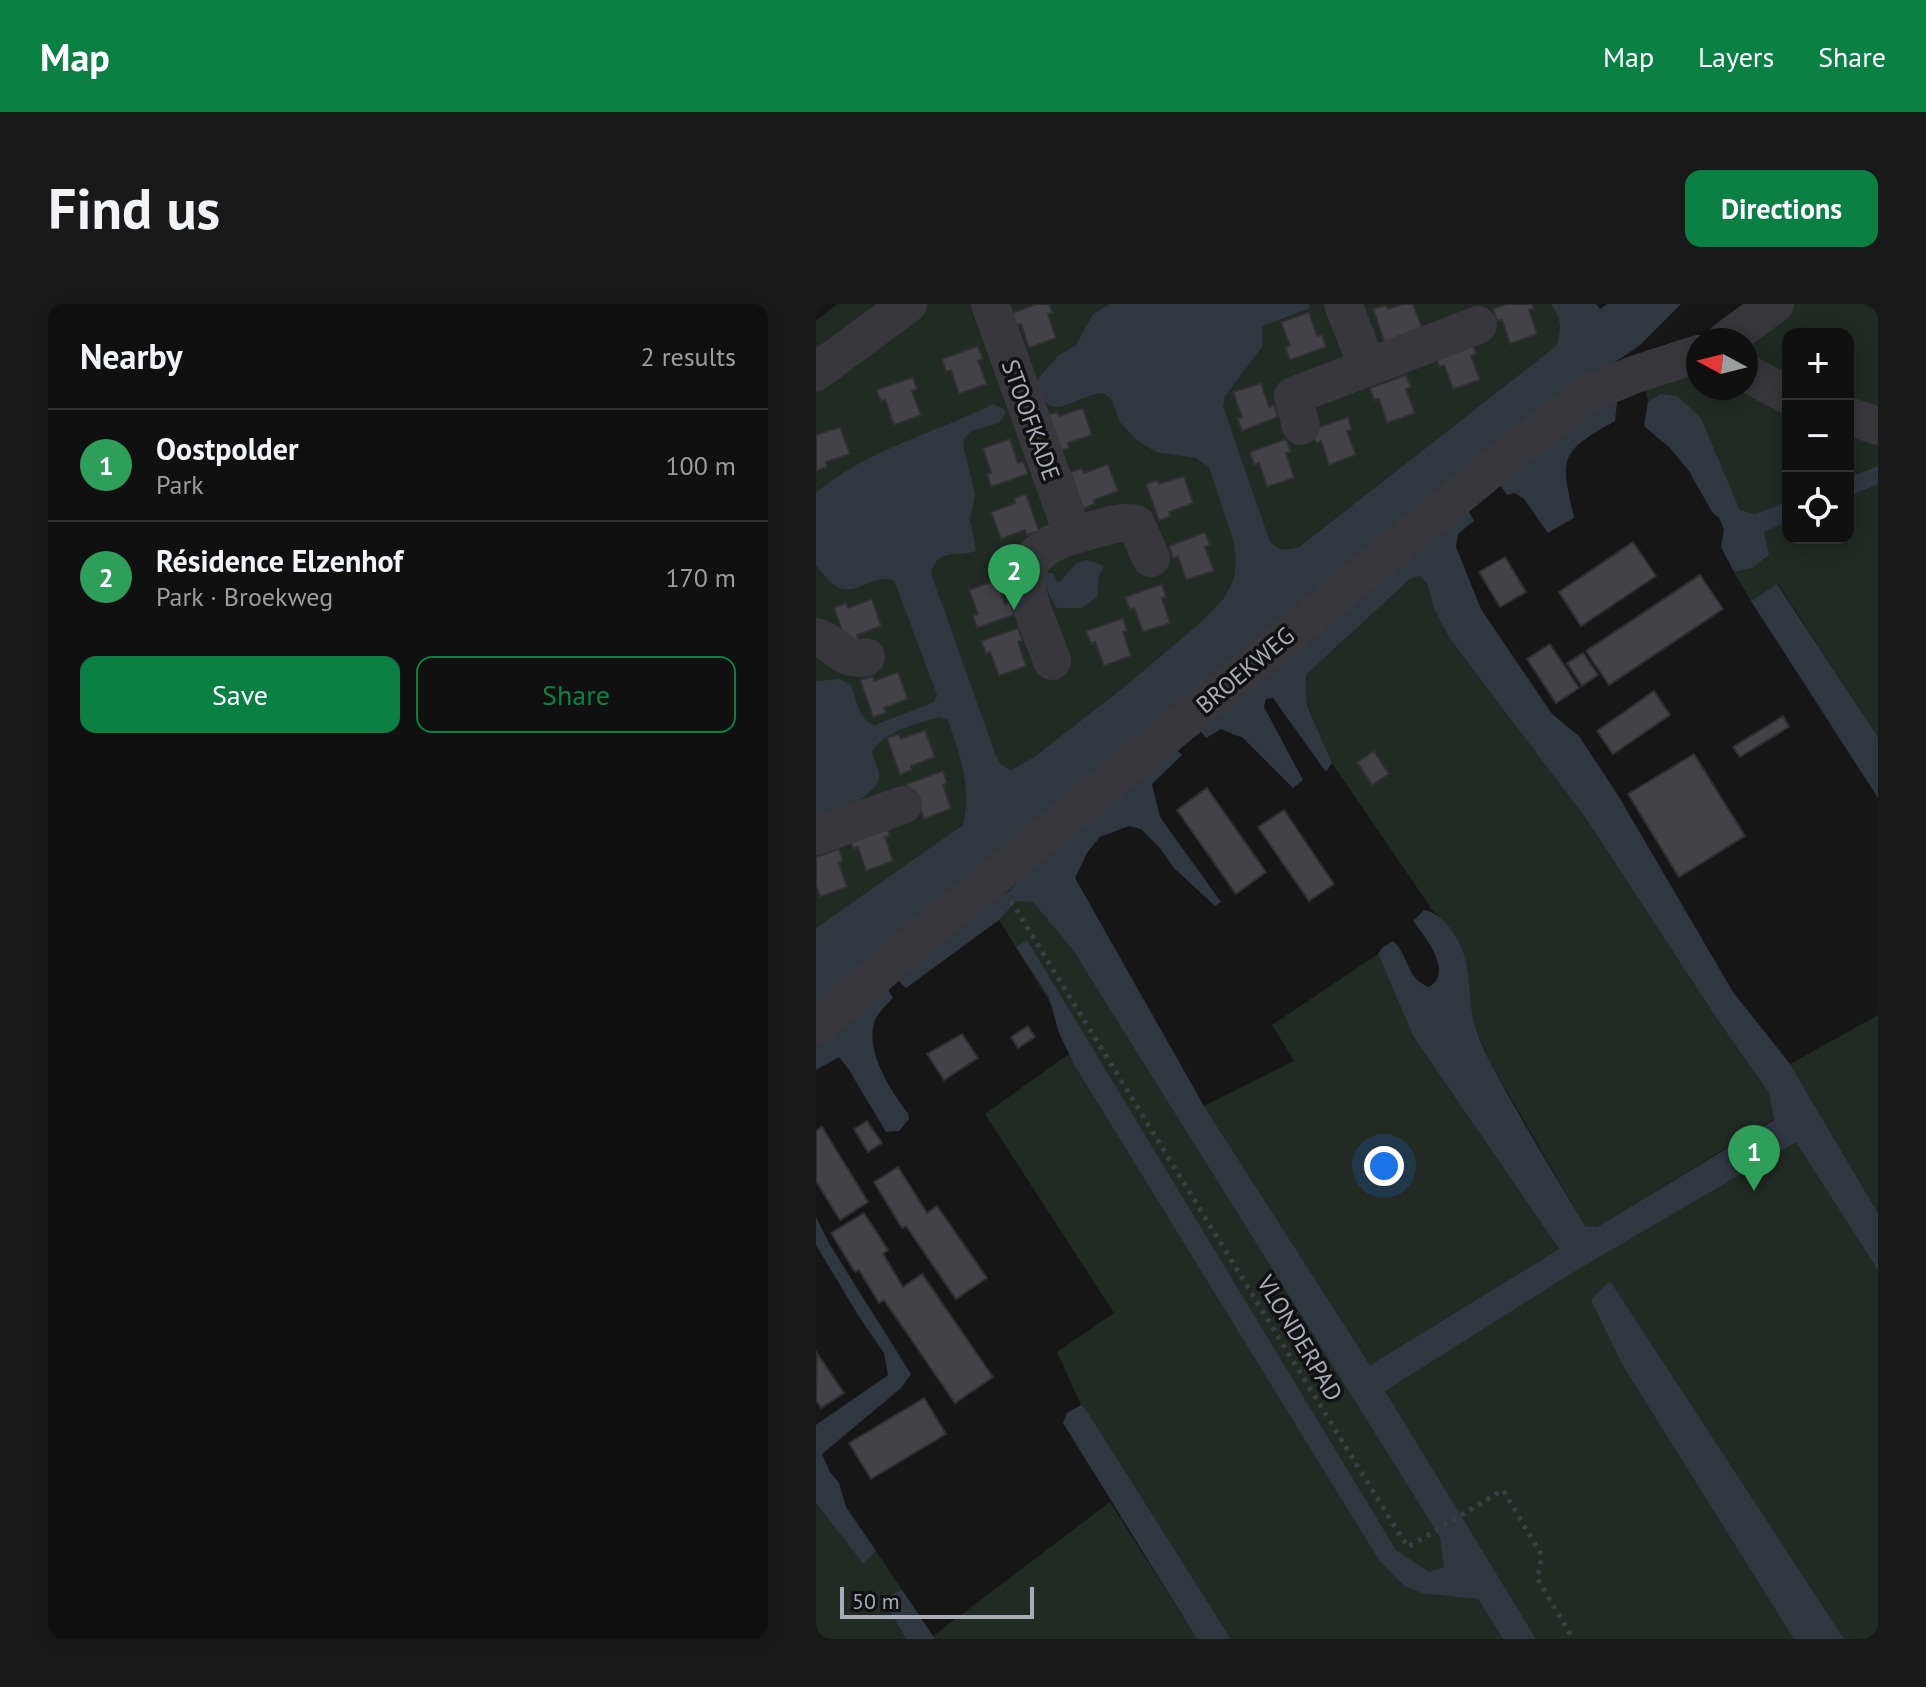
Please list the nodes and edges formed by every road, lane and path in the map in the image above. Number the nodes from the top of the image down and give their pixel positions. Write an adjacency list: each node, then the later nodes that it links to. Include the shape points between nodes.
1 (908, 304): 9 (street)
2 (990, 304): 15 (street, STOOFKADE)
3 (1343, 304): 8 (street)
4 (1775, 304): 6 (street)
5 (1478, 325): 8 (street)
6 (1742, 328)
7 (1686, 358): 23 (street, BROEKWEG, via 1592,392 1512,452)
8 (1367, 366): 13 (street, via 1293,396)
9 (816, 372)
10 (1758, 379): 11 (street)
11 (1782, 392)
12 (1854, 418): 14 (street)
13 (1301, 426)
14 (1878, 426)
15 (1073, 535): 16 (street, via 1136,524); 19 (street, via 1046,546 1027,568 1026,582)
16 (1151, 558)
17 (816, 637): 18 (street, via 844,656)
18 (866, 657)
19 (1052, 661)
20 (903, 805): 21 (street)
21 (816, 836)
22 (1016, 908): 24 (path, VLONDERPAD, via 1408,1547 1503,1490 1542,1556 1537,1578)
23 (816, 1028)
24 (1573, 1639)

